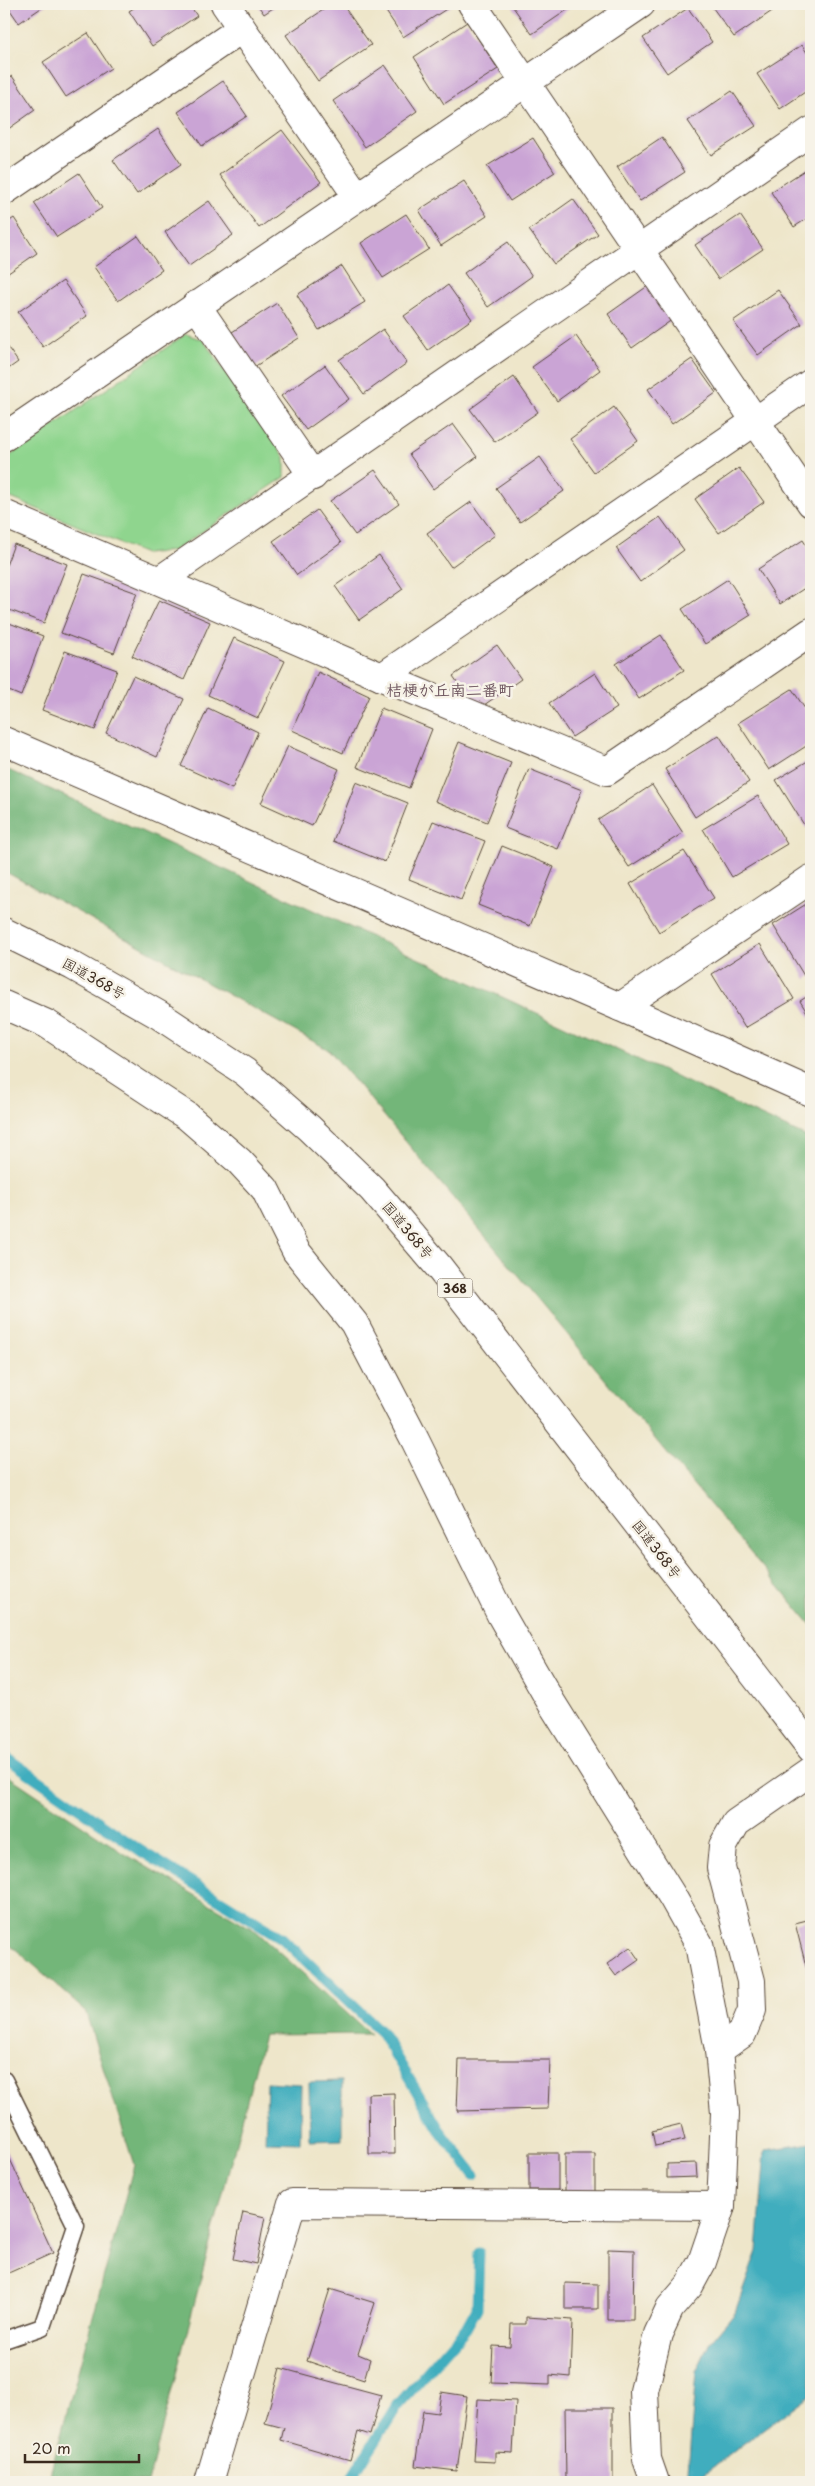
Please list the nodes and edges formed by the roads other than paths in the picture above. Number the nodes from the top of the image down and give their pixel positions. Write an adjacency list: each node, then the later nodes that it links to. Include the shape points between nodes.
1 (225, 4): 4 (main road)
2 (472, 4): 5 (main road)
3 (641, 4): 5 (main road)
4 (242, 29): 7 (main road); 8 (main road)
5 (524, 83): 8 (main road); 9 (main road)
6 (811, 131): 9 (main road)
7 (4, 190)
8 (357, 196): 10 (main road)
9 (640, 247): 12 (main road); 14 (main road)
10 (196, 306): 13 (main road); 14 (main road)
11 (811, 383): 12 (main road)
12 (755, 422): 15 (main road); 19 (main road)
13 (4, 437)
14 (314, 476): 17 (main road)
15 (811, 503)
16 (4, 514): 17 (main road)
17 (160, 580): 19 (main road)
18 (811, 632): 19 (main road, via 607,771)
19 (382, 677)
20 (4, 741): 24 (main road)
21 (811, 880): 24 (main road)
22 (4, 932): 26 (main road, 国道368号 / 368, via 74,966 158,1015 245,1072 372,1189 438,1266)
23 (4, 1005): 28 (main road, via 47,1024 187,1116 239,1161 265,1189 296,1251 354,1323 501,1615 698,1944)
24 (620, 1007): 25 (main road)
25 (811, 1092)
26 (811, 1748)
27 (811, 1770): 28 (main road, via 736,1823 723,1846 722,1868 751,1981 752,2010 742,2034)
28 (719, 2050): 30 (main road, via 725,2113)
29 (4, 2080): 31 (lane, via 76,2226 42,2327)
30 (721, 2206): 32 (main road, via 292,2203); 33 (main road, via 702,2262 689,2286 670,2308 658,2334 644,2391 647,2459)
31 (4, 2340)
32 (209, 2482)
33 (655, 2482)

